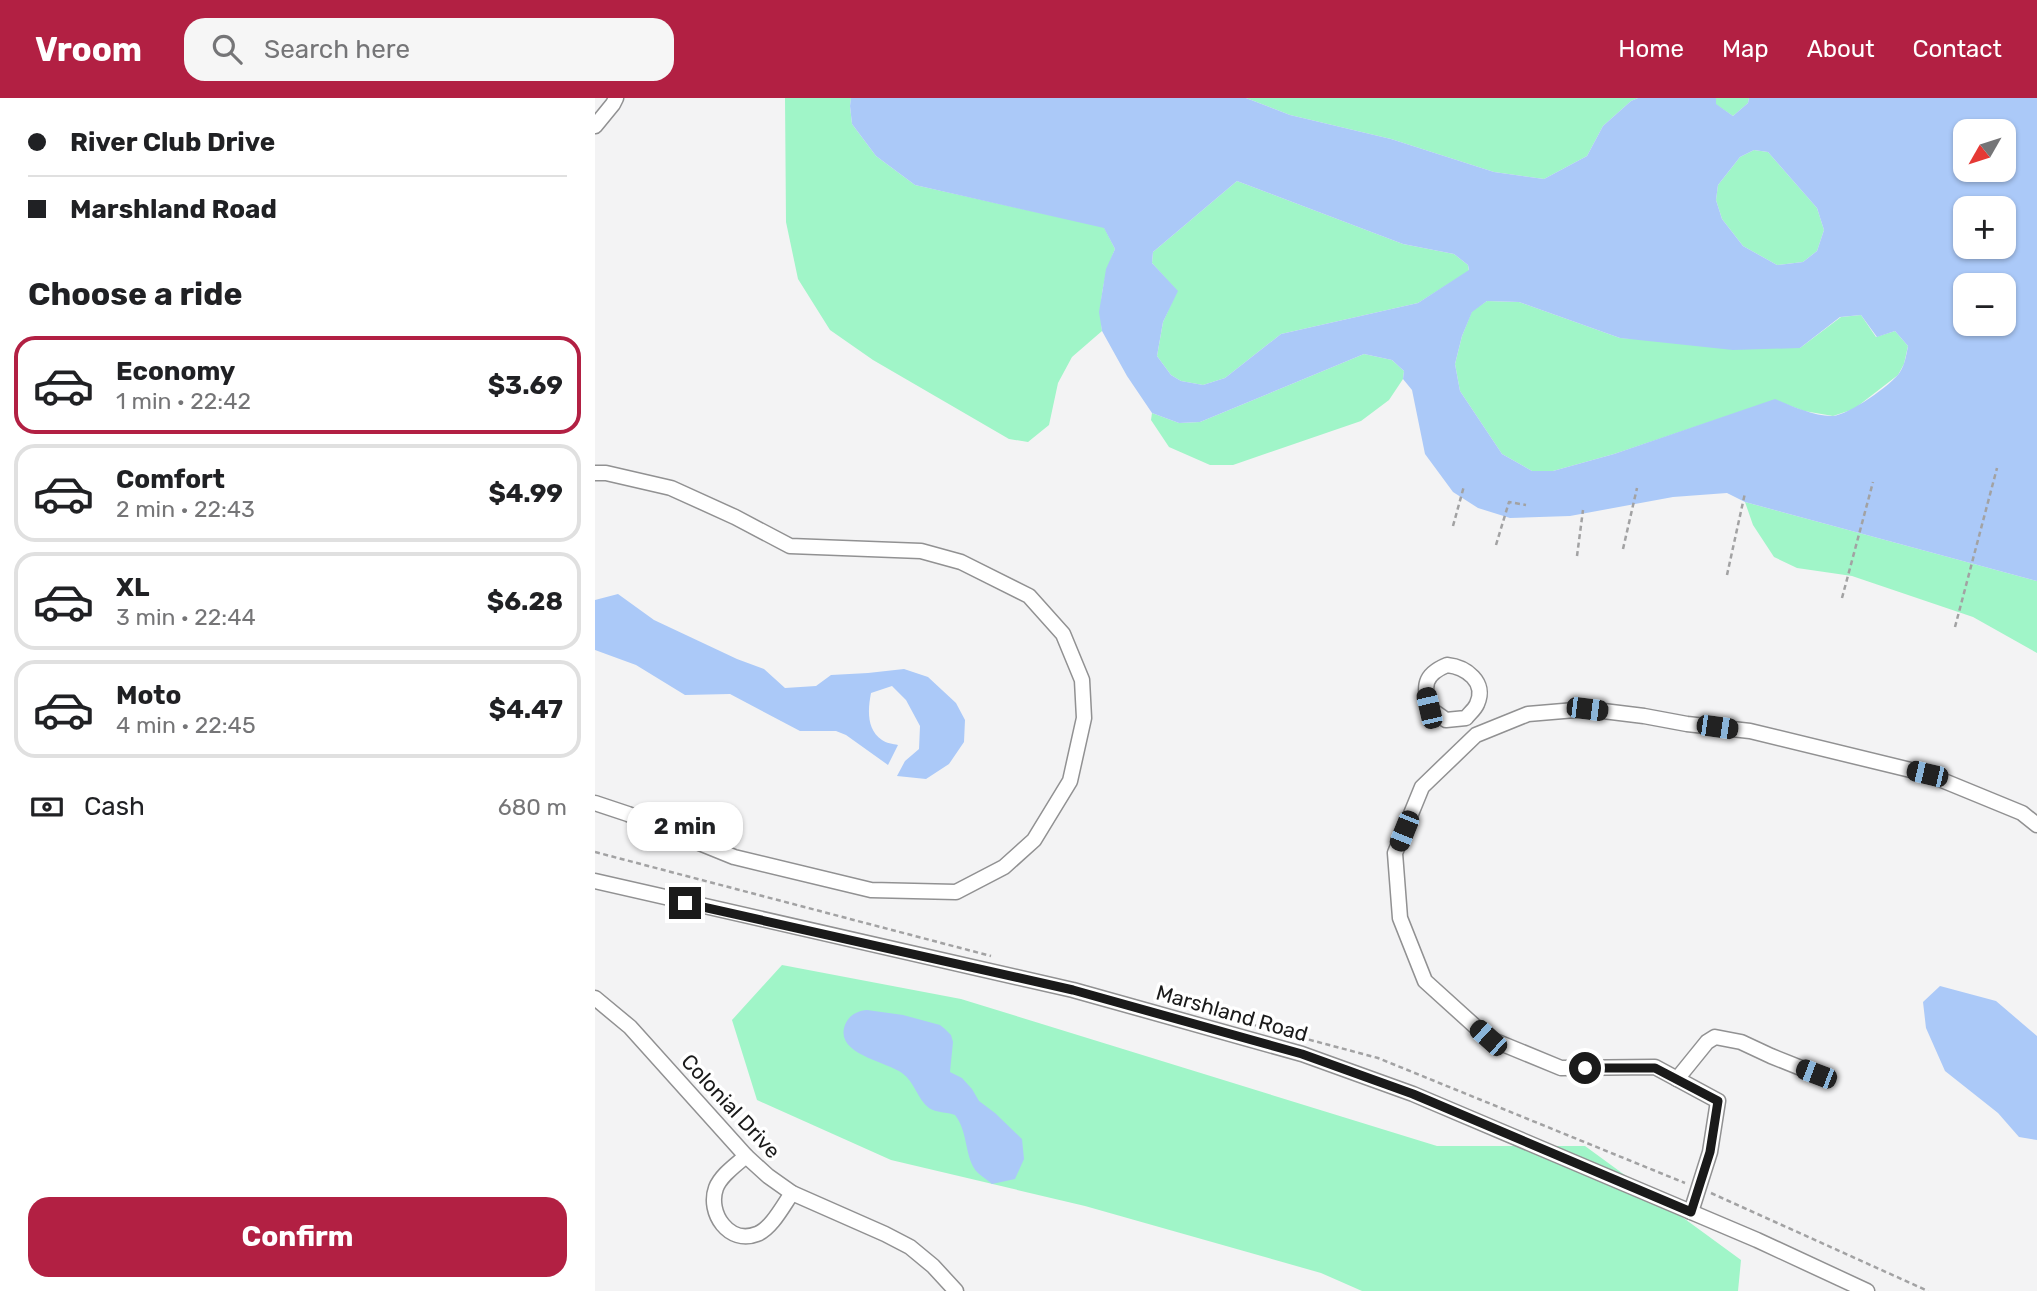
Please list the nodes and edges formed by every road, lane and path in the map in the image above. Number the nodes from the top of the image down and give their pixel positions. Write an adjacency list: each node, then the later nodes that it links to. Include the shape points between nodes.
1 (616, 98): 2 (street)
2 (595, 126)
3 (1997, 468): 17 (path)
4 (595, 473): 20 (street, via 671,488 790,546 921,551 972,567 1029,596 1063,634 1082,680 1084,718 1070,781 1034,840 1004,867 956,892 871,890 734,857)
5 (1873, 482): 16 (path)
6 (1464, 486): 11 (path)
7 (1637, 488): 13 (path)
8 (1745, 494): 15 (path)
9 (1526, 505): 12 (path, via 1509,502)
10 (1583, 510): 14 (path)
11 (1453, 526)
12 (1496, 545)
13 (1623, 549)
14 (1577, 556)
15 (1727, 575)
16 (1842, 598)
17 (1955, 627)
18 (1465, 718): 19 (street)
19 (1476, 736): 21 (street, via 1528,714 1587,709 1750,731 1927,774 2022,813); 25 (street, via 1422,787 1395,853 1400,918 1425,981 1488,1038 1561,1068 1655,1068)
20 (595, 803)
21 (2037, 825)
22 (595, 881): 28 (street, Marshland Road, via 1073,990 1302,1054 1413,1094)
23 (595, 998): 26 (street, Colonial Drive, via 630,1027)
24 (1816, 1074): 25 (street, via 1741,1042 1715,1037)
25 (1677, 1079): 28 (street, via 1718,1101 1710,1152)
26 (746, 1156): 27 (street, Colonial Drive); 27 (street, via 716,1188 714,1202 720,1224 746,1236 759,1234)
27 (792, 1193): 29 (street, Colonial Drive, via 910,1247)
28 (1691, 1212): 30 (street, Marshland Road)
29 (955, 1291)
30 (1867, 1291)

